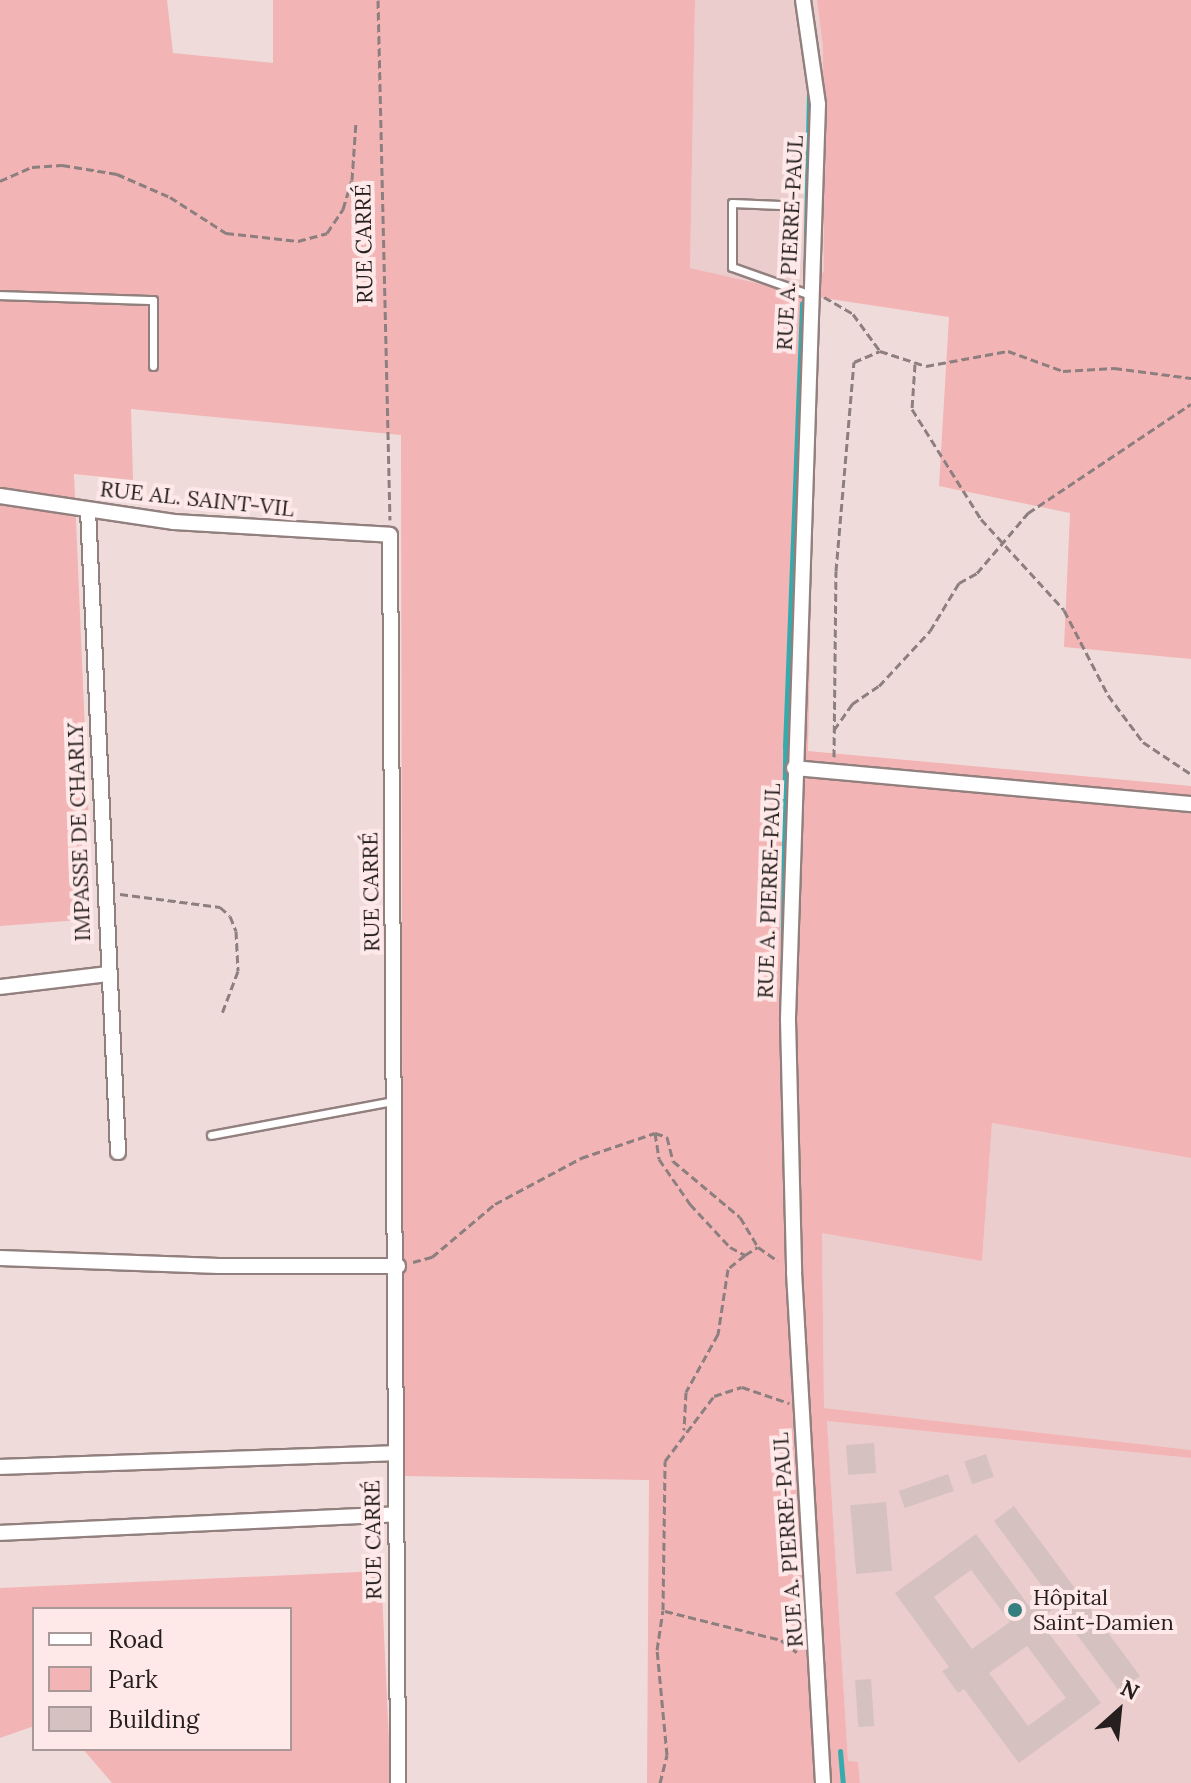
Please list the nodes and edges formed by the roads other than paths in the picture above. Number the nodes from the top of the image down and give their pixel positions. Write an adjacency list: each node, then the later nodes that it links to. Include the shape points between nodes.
1 (803, 0): 3 (street, RUE A. PIERRE-PAUL, via 818,104)
2 (780, 205): 3 (lane, via 732,203 732,267)
3 (808, 294): 9 (street, RUE A. PIERRE-PAUL)
4 (0, 295): 5 (lane, via 153,300)
5 (153, 366)
6 (0, 496): 7 (street, RUE AL. SAINT-VIL)
7 (88, 510): 8 (street, RUE AL. SAINT-VIL, via 174,522); 11 (street, IMPASSE DE CHARLY)
8 (390, 535): 13 (street, RUE CARRÉ)
9 (794, 768): 10 (street); 23 (street, RUE A. PIERRE-PAUL, via 788,1020 794,1272)
10 (1191, 804)
11 (107, 974): 12 (street); 15 (street, IMPASSE DE CHARLY)
12 (0, 987)
13 (395, 1100): 14 (lane); 17 (street, RUE CARRÉ)
14 (211, 1135)
15 (118, 1152)
16 (0, 1258): 17 (street)
17 (398, 1266): 18 (street, RUE CARRÉ)
18 (393, 1453): 19 (street); 20 (street, RUE CARRÉ)
19 (0, 1467)
20 (396, 1514): 21 (street); 22 (street, RUE CARRÉ)
21 (0, 1533)
22 (398, 1783)
23 (823, 1783)

